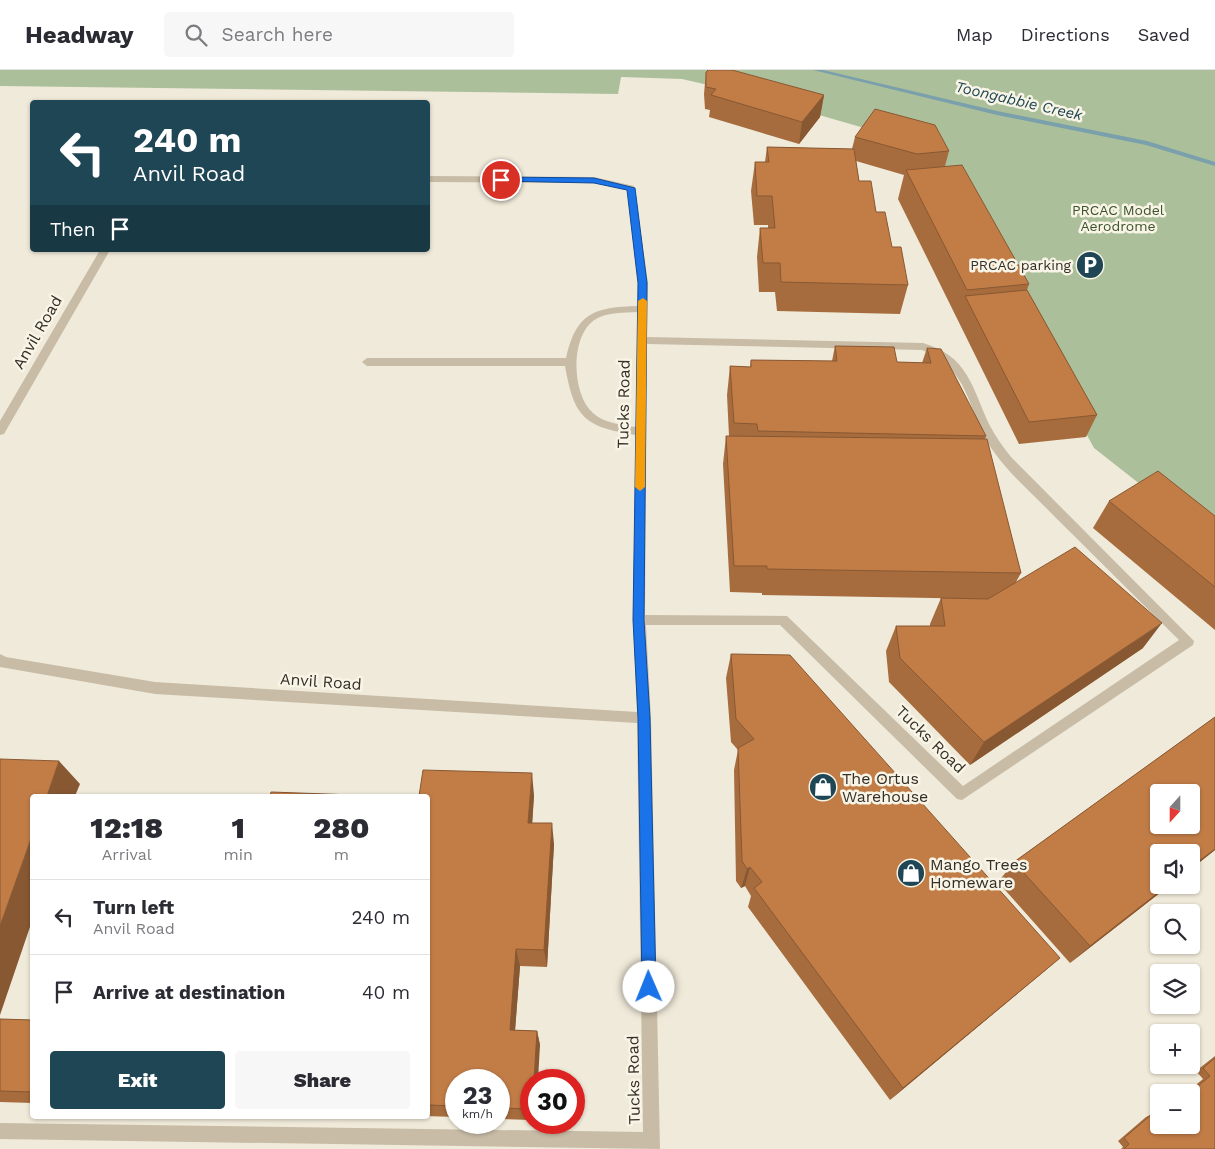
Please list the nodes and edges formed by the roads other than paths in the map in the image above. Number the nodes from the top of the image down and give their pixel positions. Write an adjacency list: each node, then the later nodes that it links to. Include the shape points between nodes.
1 (430, 179): 3 (street, Tucks Road, via 594,180 631,188 638,230)
2 (104, 252): 7 (street, Anvil Road)
3 (643, 309): 4 (street, Tucks Road); 6 (street, via 597,313 576,334)
4 (642, 340): 8 (street, Tucks Road); 9 (street, Tucks Road, via 923,347 938,351 953,361 992,440 1022,476 1188,641 962,794 783,620)
5 (367, 362): 6 (street)
6 (570, 362): 8 (street, via 575,392 590,420 608,428)
7 (0, 431)
8 (640, 432): 9 (street, Tucks Road)
9 (639, 620): 11 (street, Tucks Road)
10 (0, 659): 11 (street, Anvil Road, via 1,662 155,688)
11 (644, 718): 13 (street, Tucks Road)
12 (0, 1131): 13 (street)
13 (652, 1145)

